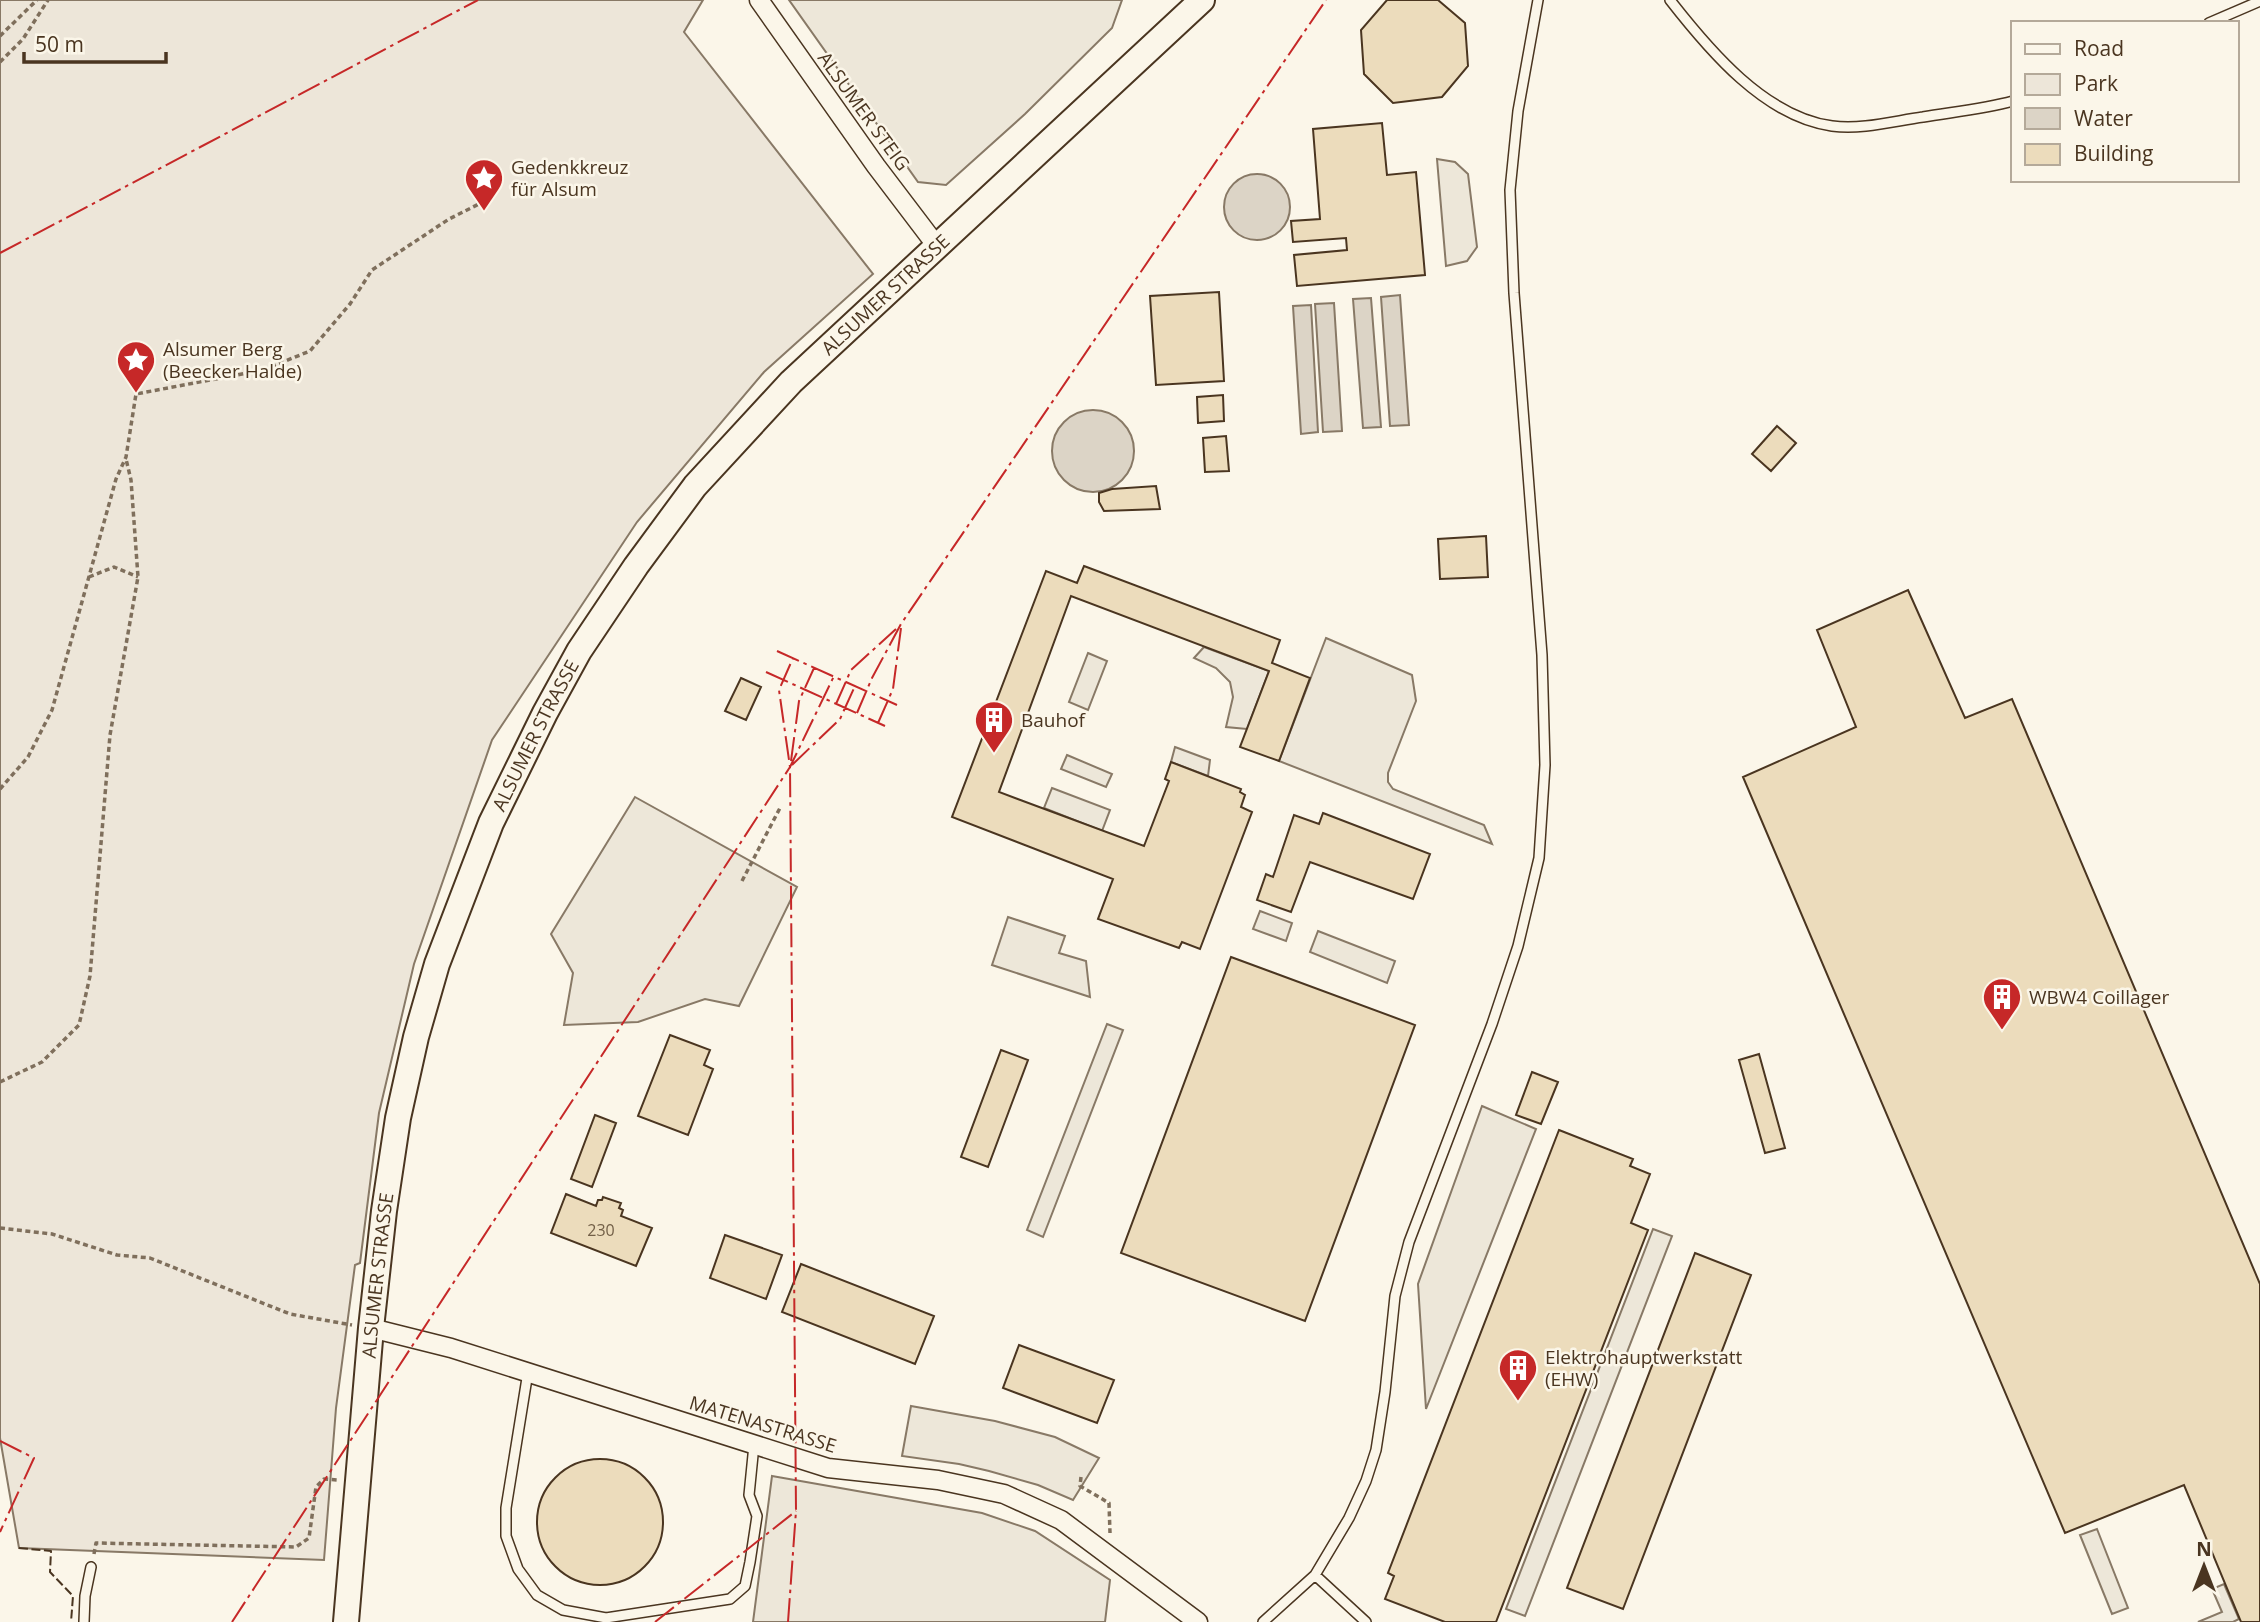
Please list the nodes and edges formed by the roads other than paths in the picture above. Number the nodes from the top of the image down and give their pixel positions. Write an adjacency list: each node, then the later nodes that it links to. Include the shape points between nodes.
1 (759, 0): 10 (street, ALSUMER STEIG)
2 (1181, 0): 8 (street, ALSUMER STRASSE)
3 (1202, 0): 8 (street, ALSUMER STRASSE)
4 (1538, 0): 15 (lane, via 1518,111 1510,190 1542,655 1545,765 1539,858 1514,959 1409,1242 1395,1296 1376,1450 1349,1517)
5 (1670, 0): 9 (lane, via 1743,80 1800,118 1833,126 1867,126)
6 (2260, 1): 7 (lane)
7 (2214, 21)
8 (1139, 58): 10 (street, ALSUMER STRASSE)
9 (2011, 101)
10 (936, 245): 11 (street, ALSUMER STRASSE, via 791,382 695,486 579,651 545,713 491,823 437,964 416,1037 396,1130)
11 (371, 1328): 12 (street, MATENASTRASSE); 17 (street, ALSUMER STRASSE)
12 (528, 1372): 13 (street, MATENASTRASSE); 13 (lane, via 506,1508 506,1536 519,1569 537,1595 563,1610 606,1618 730,1599 737,1593 745,1586 757,1516 749,1495)
13 (754, 1445): 18 (street, MATENASTRASSE, via 828,1468 938,1480 1004,1494 1061,1520)
14 (91, 1567): 16 (lane)
15 (1315, 1575): 19 (lane); 20 (lane)
16 (83, 1622)
17 (346, 1622)
18 (1198, 1622)
19 (1263, 1622)
20 (1366, 1622)

